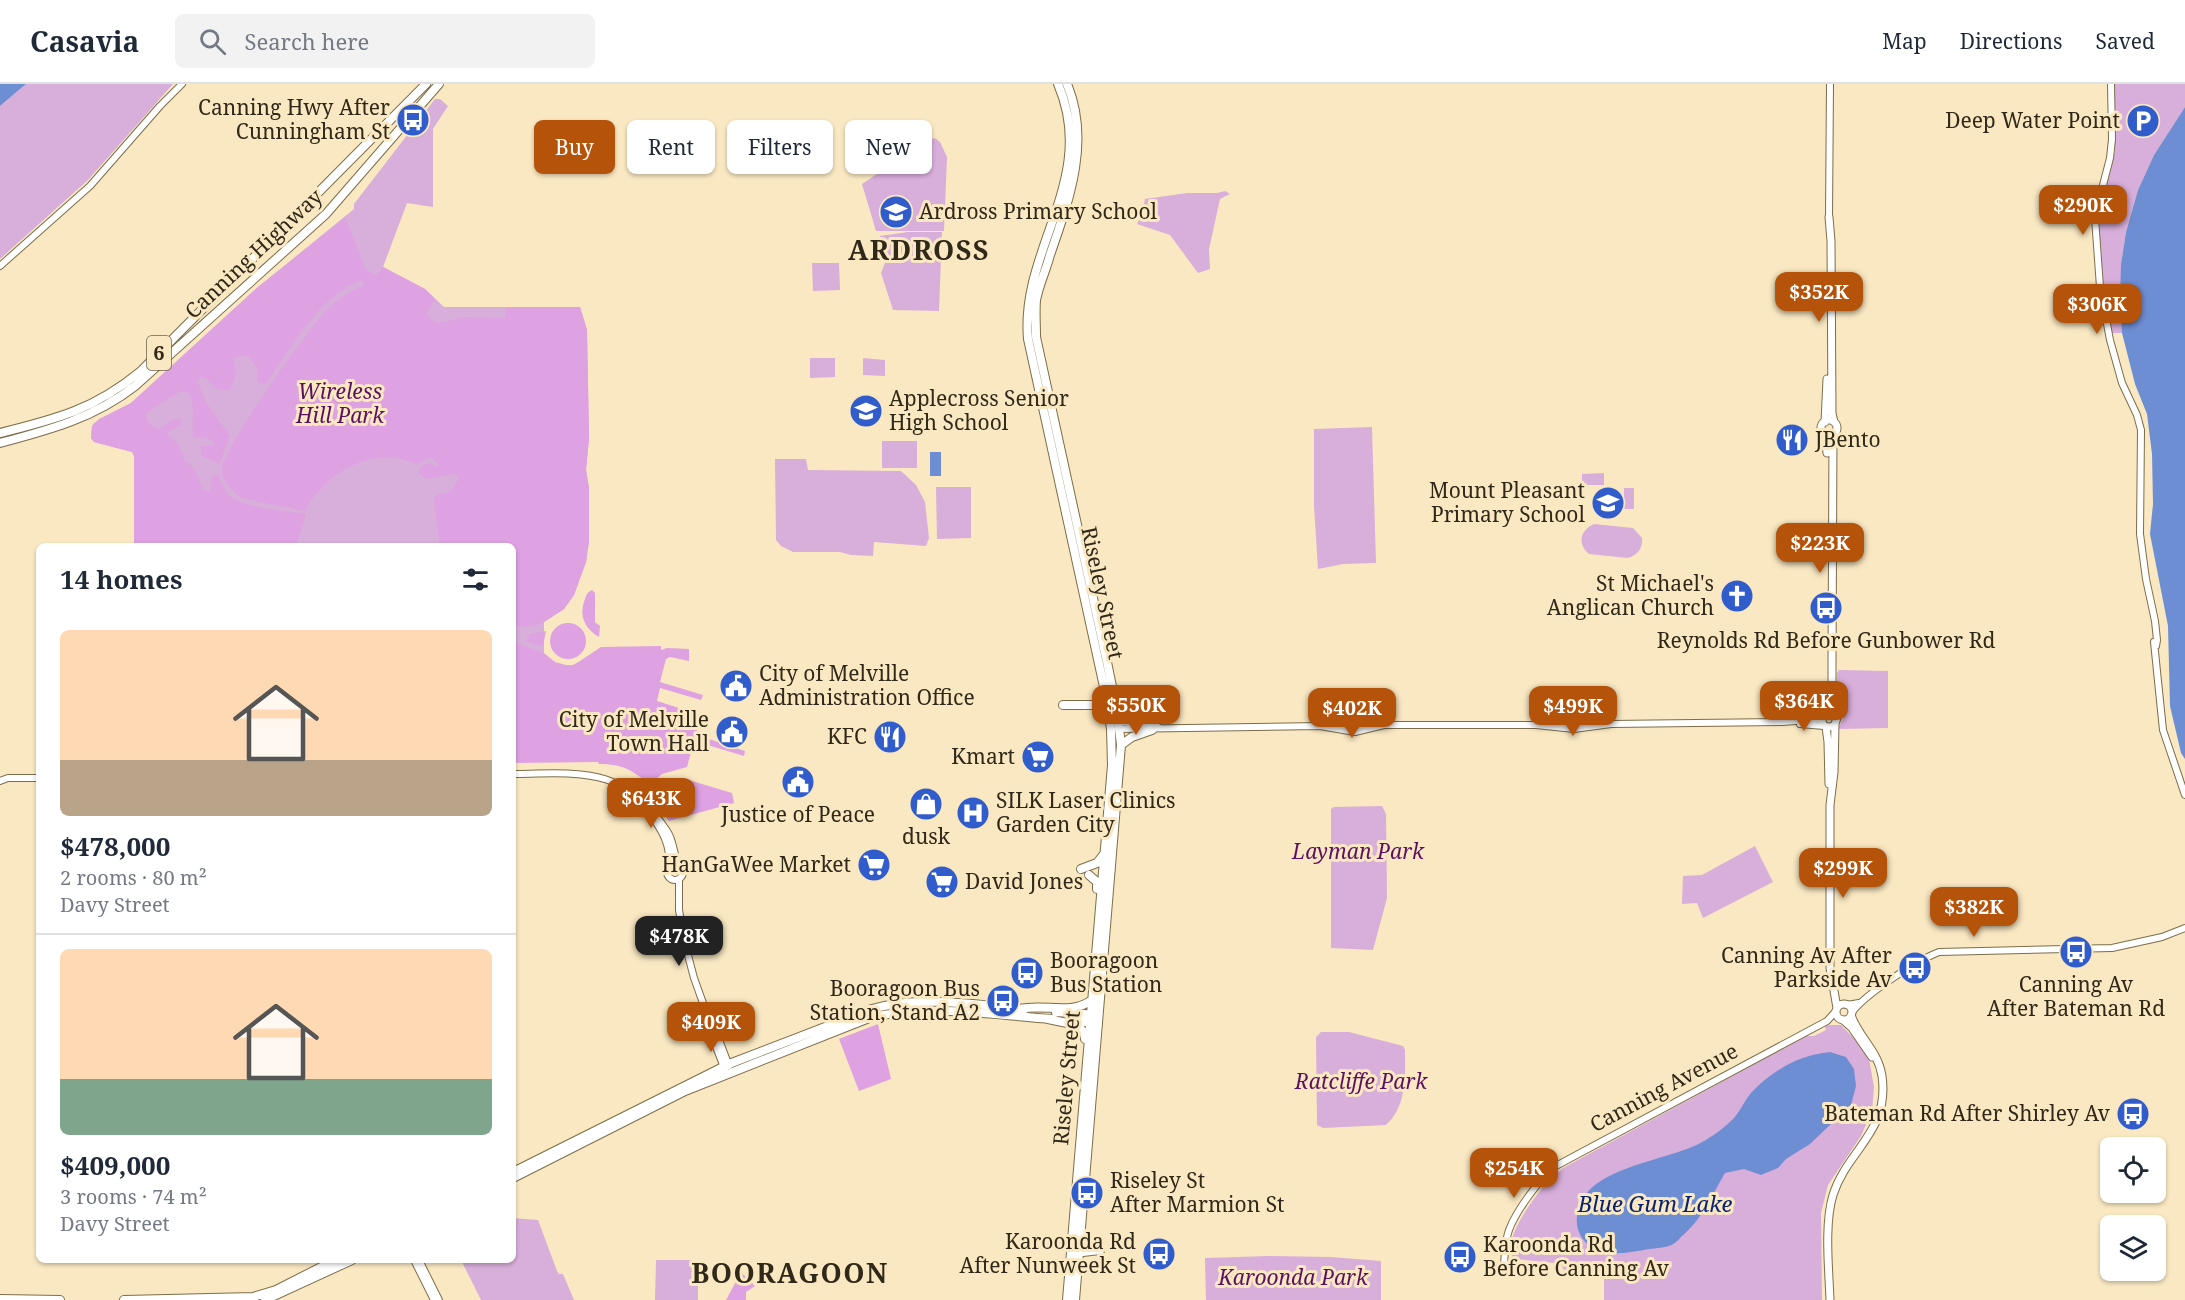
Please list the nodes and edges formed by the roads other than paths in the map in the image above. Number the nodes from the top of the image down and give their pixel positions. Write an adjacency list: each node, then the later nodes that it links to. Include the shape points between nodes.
1 (176, 84): 9 (street)
2 (182, 84): 9 (street)
3 (426, 84): 16 (main road, Canning Highway / 6, via 125,385 92,405)
4 (439, 84): 18 (main road, Canning Highway / 6, via 326,214 135,386 102,409 69,424)
5 (1058, 84): 10 (main road, Riseley Street, via 1069,126)
6 (1067, 84): 10 (main road, Riseley Street, via 1077,128)
7 (1830, 84): 11 (street)
8 (2111, 84): 35 (street, via 2110,158 2092,224 2092,238 2110,340 2132,405 2139,440 2140,534 2163,730)
9 (160, 106): 12 (street, via 90,186)
10 (1071, 177): 20 (main road, Riseley Street, via 1031,285 1026,324); 24 (main road, Riseley Street, via 1072,188 1038,293 1036,337 1107,662)
11 (1829, 217): 13 (main road)
12 (0, 266)
13 (1830, 396): 14 (main road); 15 (main road)
14 (1825, 422): 15 (main road); 17 (main road, via 1821,429)
15 (1834, 422): 17 (main road, via 1837,430)
16 (0, 433)
17 (1829, 434): 19 (main road)
18 (0, 443)
19 (1830, 610): 22 (main road); 23 (main road, via 1832,695 1838,712)
20 (1106, 696): 21 (main road, via 1097,705); 24 (main road, Riseley Street)
21 (1063, 705)
22 (1824, 721): 23 (main road, via 1832,727); 23 (main road, via 1833,715); 25 (street, via 1384,725 1355,732 1320,726); 36 (main road)
23 (1835, 722): 36 (main road)
24 (1115, 725): 25 (street); 26 (main road, Riseley Street); 37 (main road, Riseley Street)
25 (1156, 729): 26 (main road)
26 (1121, 745): 53 (main road, Riseley Street)
27 (516, 774): 32 (street, via 588,774)
28 (0, 775): 29 (street)
29 (8, 778): 30 (street); 31 (street)
30 (36, 778)
31 (0, 781)
32 (621, 786): 33 (street); 39 (street, via 664,834 670,851)
33 (630, 789): 34 (street); 38 (street, via 668,832)
34 (647, 791)
35 (2185, 795)
36 (1830, 805): 45 (main road, via 1830,968)
37 (1104, 854): 40 (main road, via 1097,863); 43 (main road, Riseley Street)
38 (679, 865): 39 (street); 42 (street, via 683,871)
39 (669, 867): 42 (street, via 667,875)
40 (1081, 869)
41 (1089, 875): 43 (main road, via 1097,882 1096,897)
42 (676, 880): 56 (street, via 689,960 711,1034)
43 (1100, 904): 46 (main road, Riseley Street)
44 (2185, 928): 47 (street, Canning Avenue, via 2115,948 1938,952)
45 (1836, 995): 48 (main road); 50 (main road)
46 (1092, 1000): 49 (main road, via 1076,1008); 53 (main road, Riseley Street)
47 (1859, 1002): 48 (street, Canning Avenue); 51 (street, Canning Avenue)
48 (1846, 1005): 50 (main road, Canning Avenue); 51 (main road)
49 (1020, 1009): 53 (main road); 56 (main road, via 929,1001 892,1004 857,1014)
50 (1836, 1010): 54 (main road); 55 (street, Canning Avenue)
51 (1852, 1014): 54 (main road, Canning Avenue); 76 (main road, via 1878,1061 1882,1098 1872,1133 1838,1182 1830,1204)
52 (1048, 1019): 53 (main road); 56 (main road, via 930,1010 892,1013); 57 (main road, via 1072,1023 1085,1033 1082,1065)
53 (1094, 1019): 57 (main road, Riseley Street); 61 (main road, Riseley Street)
54 (1842, 1020): 55 (street, Canning Avenue); 76 (main road, via 1871,1054 1878,1093 1870,1127 1833,1184 1827,1203)
55 (1827, 1021): 66 (street, Canning Avenue, via 1554,1167 1510,1227)
56 (727, 1069): 58 (main road); 59 (main road)
57 (1086, 1075): 60 (main road, Riseley Street)
58 (516, 1171)
59 (516, 1176)
60 (1072, 1237): 61 (street); 67 (main road, Riseley Street)
61 (1080, 1250): 67 (street, via 1074,1255); 75 (main road, Riseley Street)
62 (328, 1263): 70 (main road, via 276,1290 253,1297)
63 (345, 1263): 71 (main road)
64 (416, 1263): 72 (street)
65 (420, 1263): 73 (street)
66 (1504, 1264)
67 (1068, 1277): 74 (main road, Riseley Street)
68 (0, 1299): 69 (main road)
69 (60, 1300)
70 (124, 1300)
71 (265, 1300)
72 (434, 1300)
73 (439, 1300)
74 (1066, 1300)
75 (1075, 1300)
76 (1828, 1300)

